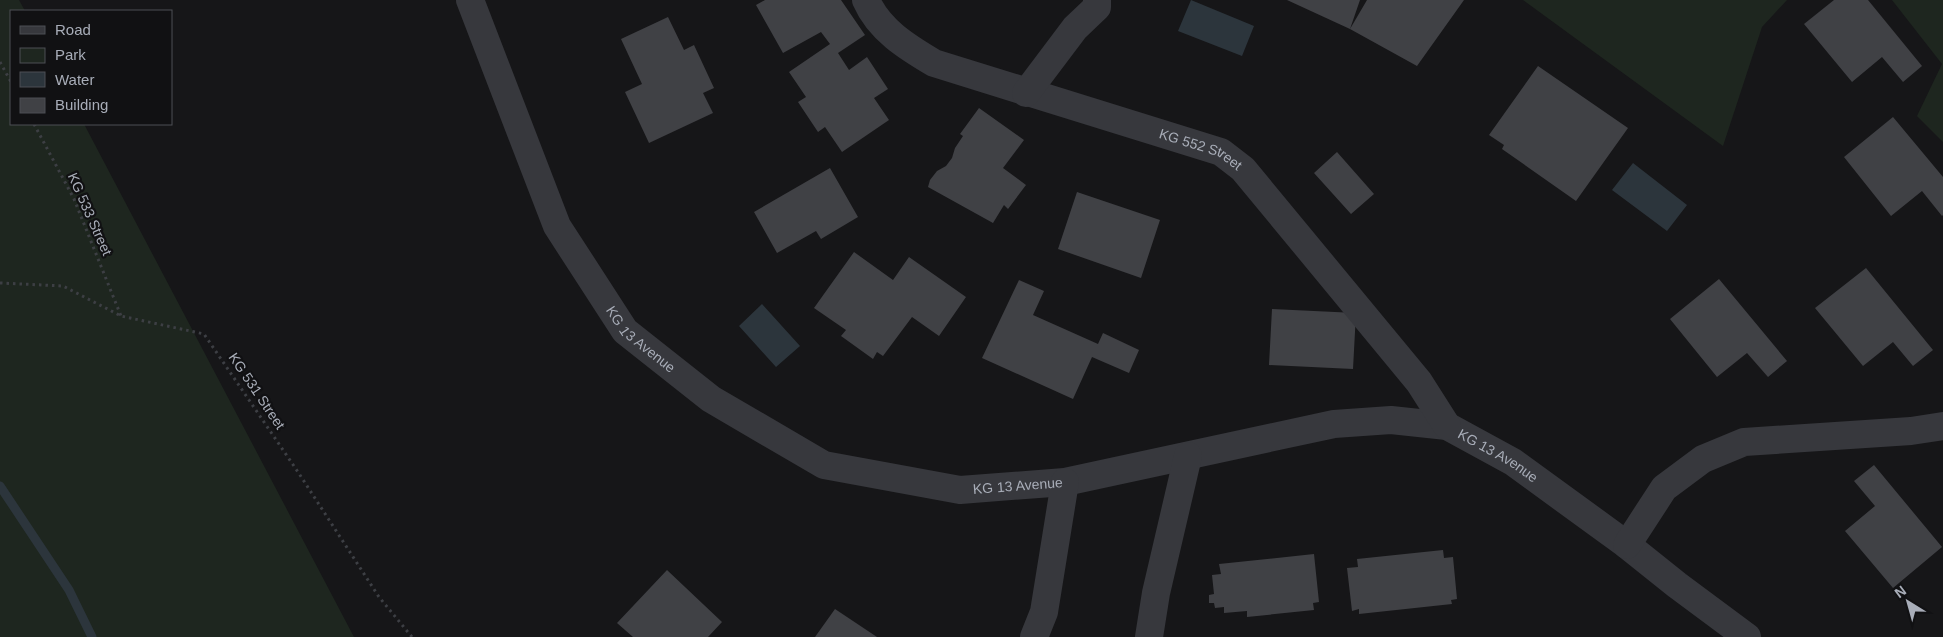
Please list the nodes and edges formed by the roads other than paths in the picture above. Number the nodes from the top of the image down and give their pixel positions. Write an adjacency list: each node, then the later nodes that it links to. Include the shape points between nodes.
1 (470, 0): 8 (street, KG 13 Avenue, via 557,226 626,331 711,399 824,465 960,490)
2 (866, 0): 4 (street, KG 552 Street, via 870,10 898,41 934,63)
3 (1098, 0): 4 (street, via 1097,7 1075,28)
4 (1026, 93): 5 (street, KG 552 Street, via 1197,143 1221,152 1236,163 1418,382)
5 (1447, 426): 7 (street, KG 13 Avenue, via 1391,420 1334,424); 9 (street, KG 13 Avenue, via 1513,462)
6 (1943, 426): 9 (street, via 1744,442 1703,459 1664,488)
7 (1188, 456): 8 (street, KG 13 Avenue); 11 (street, via 1156,593)
8 (1065, 482): 10 (street, via 1044,612)
9 (1627, 545): 12 (street, KG 13 Avenue, via 1676,586)
10 (1034, 637)
11 (1150, 637)
12 (1747, 637)

